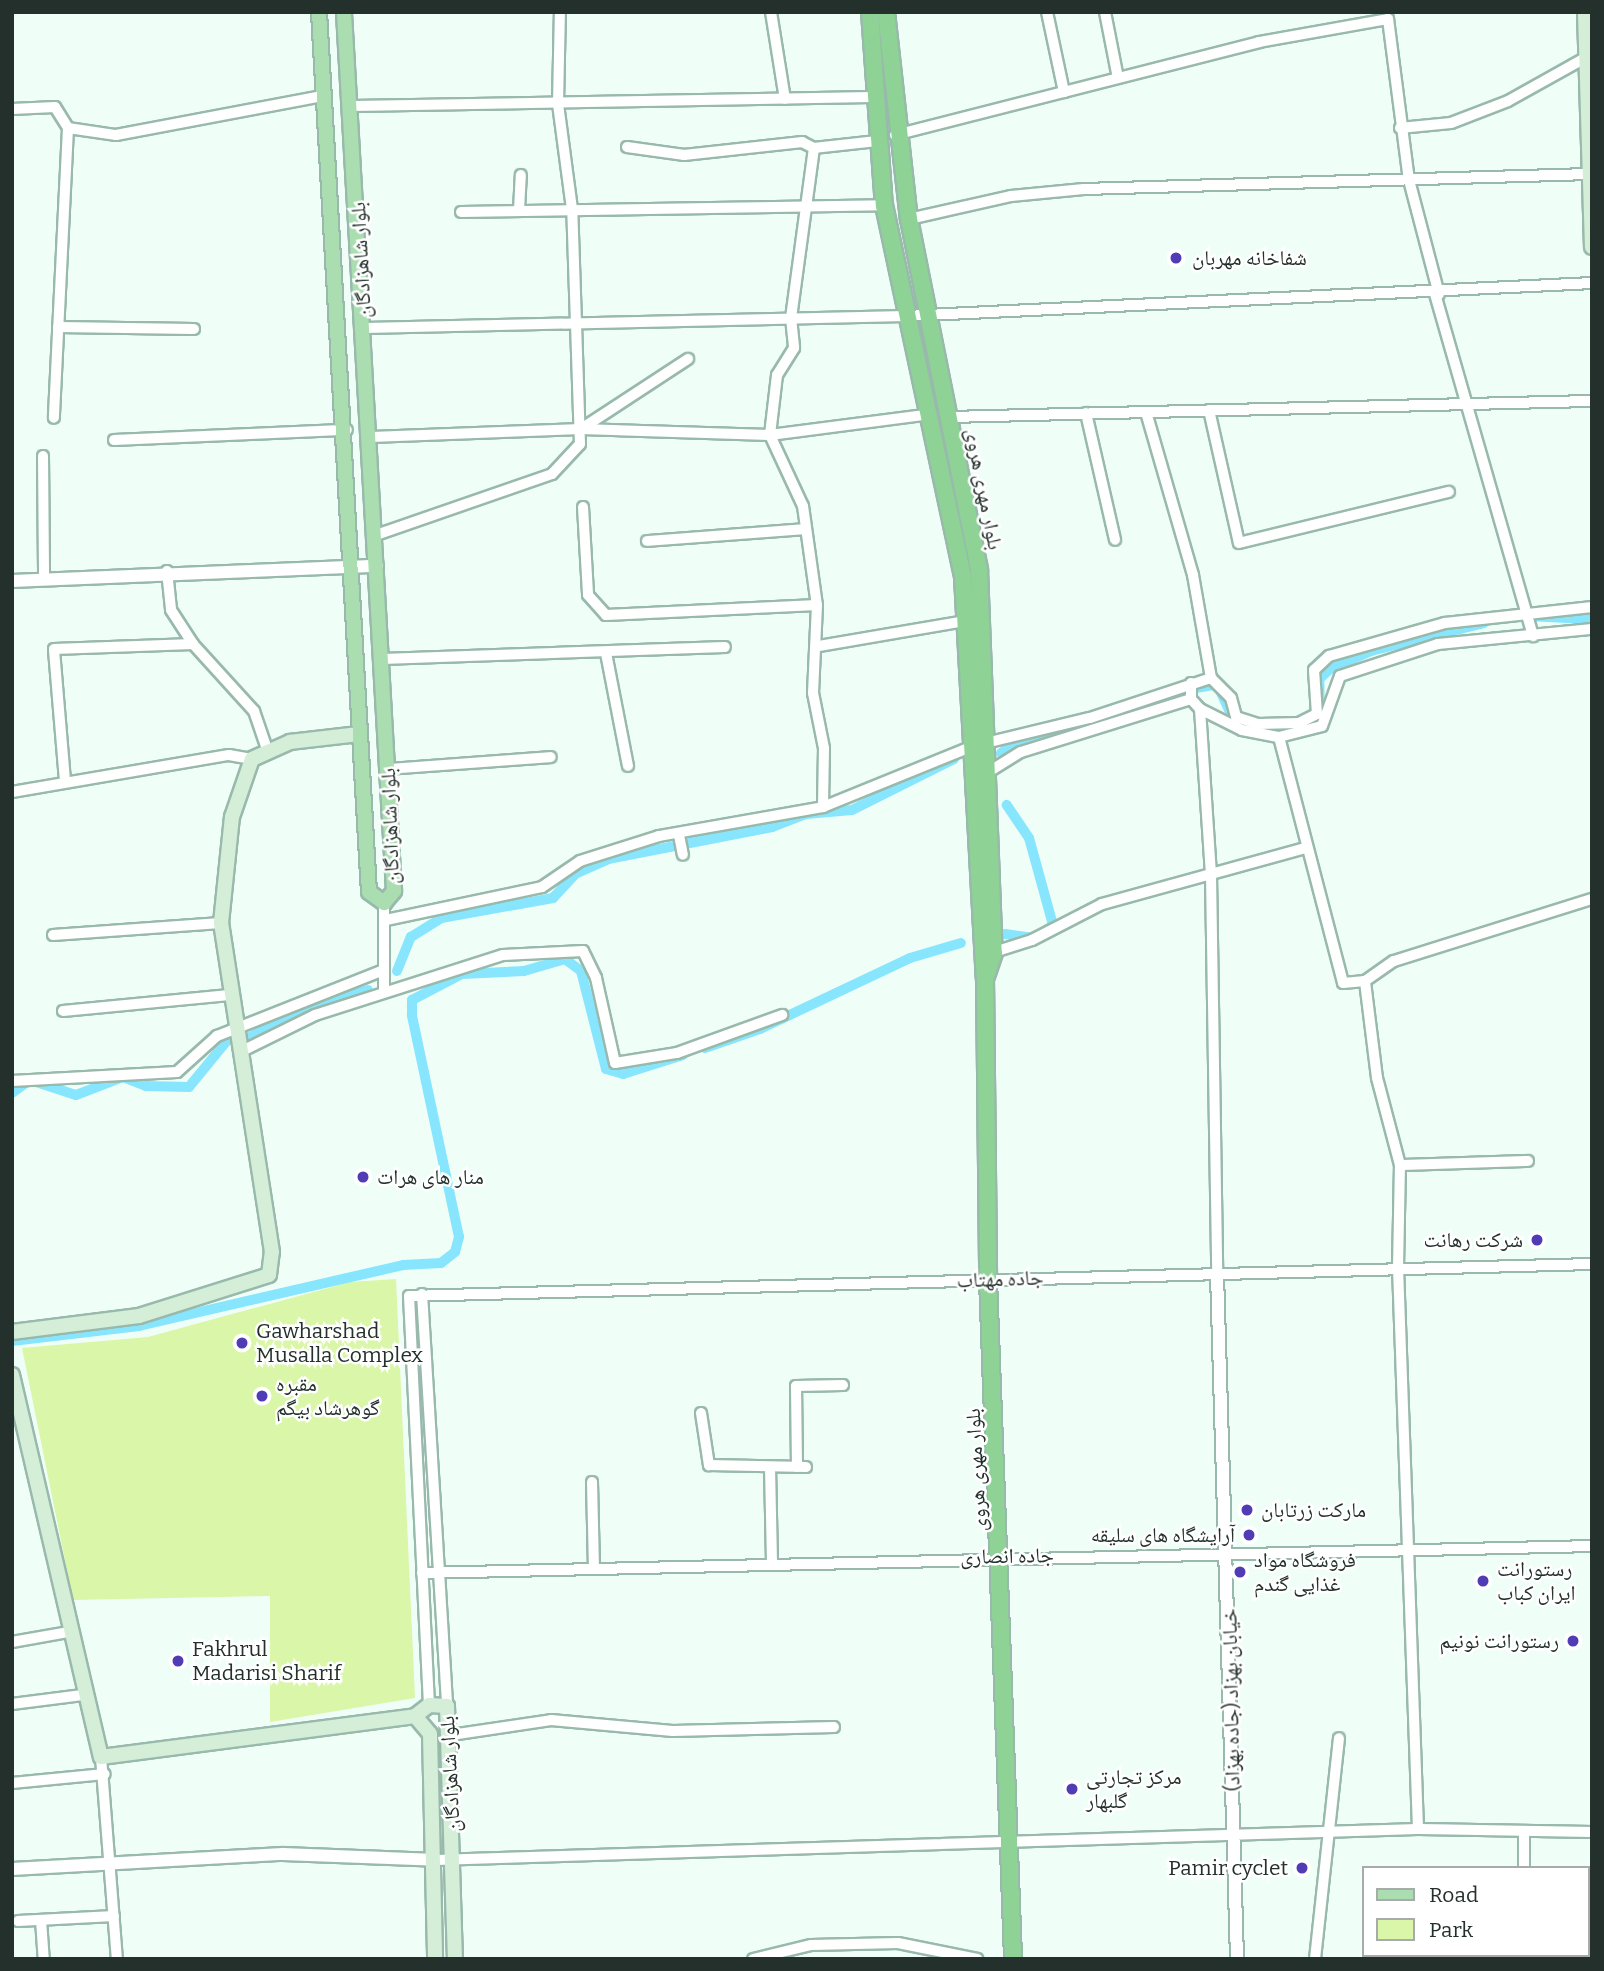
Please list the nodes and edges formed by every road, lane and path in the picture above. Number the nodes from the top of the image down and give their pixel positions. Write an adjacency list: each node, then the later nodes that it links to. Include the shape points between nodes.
1 (319, 12): 13 (main road, بلوار شاهزادگان)
2 (344, 12): 17 (main road, بلوار شاهزادگان)
3 (560, 12): 16 (street)
4 (771, 12): 15 (street)
5 (870, 12): 14 (highway, بلوار مهری هروی)
6 (886, 12): 21 (highway, بلوار مهری هروی)
7 (1047, 12): 12 (street)
8 (1105, 12): 11 (street)
9 (1585, 12): 10 (main road)
10 (1587, 57): 20 (street, via 1451,123); 25 (main road)
11 (1118, 78): 12 (street); 20 (street, via 1388,19)
12 (1064, 92): 21 (street)
13 (322, 96): 19 (street, via 116,135); 54 (main road, بلوار شاهزادگان)
14 (872, 97): 15 (street); 22 (highway, بلوار مهری هروی)
15 (785, 99): 16 (street)
16 (558, 104): 17 (street); 30 (street)
17 (352, 106): 42 (main road, بلوار شاهزادگان)
18 (12, 109): 19 (street, via 55,107)
19 (68, 128): 41 (street)
20 (1400, 128): 27 (street)
21 (895, 135): 33 (highway, بلوار مهری هروی)
22 (877, 141): 24 (street); 28 (highway, بلوار مهری هروی)
23 (627, 148): 24 (street, via 684,155 802,142)
24 (814, 148): 29 (street)
25 (1590, 174): 27 (street); 34 (main road)
26 (521, 175): 31 (street)
27 (1409, 180): 33 (street, via 1011,195); 36 (street)
28 (884, 205): 29 (street); 38 (highway, بلوار مهری هروی)
29 (811, 208): 30 (street); 39 (street)
30 (572, 209): 31 (street); 40 (street)
31 (519, 210): 32 (street)
32 (461, 212)
33 (909, 219): 37 (highway, بلوار مهری هروی)
34 (1592, 247)
35 (1592, 283): 36 (street)
36 (1437, 294): 37 (street); 46 (street)
37 (925, 313): 38 (street); 51 (highway, بلوار مهری هروی)
38 (906, 316): 39 (street); 50 (highway, بلوار مهری هروی)
39 (791, 318): 40 (street); 55 (street, via 794,348 778,374)
40 (578, 322): 42 (street); 53 (street)
41 (58, 327): 43 (street); 52 (street)
42 (365, 328): 56 (main road, بلوار شاهزادگان)
43 (194, 329)
44 (688, 359): 53 (street)
45 (1592, 401): 46 (street)
46 (1468, 404): 47 (street); 72 (street)
47 (1209, 410): 48 (street); 59 (street, via 1239,543)
48 (1146, 412): 49 (street); 81 (street, via 1193,575)
49 (1086, 413): 51 (street); 63 (street)
50 (930, 414): 55 (street); 73 (highway, بلوار مهری هروی)
51 (948, 417): 87 (highway, بلوار مهری هروی, via 979,570)
52 (54, 418)
53 (581, 429): 55 (street); 56 (street); 62 (street, via 580,444 552,474)
54 (347, 430): 57 (street); 66 (main road, بلوار شاهزادگان)
55 (770, 435): 61 (street, via 803,506)
56 (371, 437): 62 (main road, بلوار شاهزادگان)
57 (114, 440)
58 (43, 456): 68 (street)
59 (1449, 492)
60 (583, 506): 70 (street, via 588,595 606,615)
61 (805, 528): 64 (street); 70 (street)
62 (376, 536): 65 (main road, بلوار شاهزادگان)
63 (1115, 540)
64 (647, 541)
65 (377, 566): 66 (street); 80 (main road, بلوار شاهزادگان)
66 (350, 569): 67 (street); 85 (main road, بلوار شاهزادگان)
67 (167, 571): 68 (street); 76 (street, via 171,610)
68 (44, 576): 69 (street)
69 (12, 580)
70 (817, 605): 77 (street)
71 (1592, 607): 72 (street)
72 (1527, 616): 75 (street); 81 (street, via 1445,623 1329,656 1314,670 1317,715 1299,723 1258,724 1236,717 1231,698)
73 (966, 621): 77 (street); 88 (highway, بلوار مهری هروی)
74 (1592, 629): 75 (street)
75 (1533, 636): 86 (street, via 1438,644 1340,676 1322,726)
76 (193, 644): 89 (street, via 254,711); 95 (street, via 54,649)
77 (819, 646): 97 (street, via 813,693 824,748)
78 (725, 647): 79 (street)
79 (606, 653): 80 (street); 92 (street)
80 (382, 659): 93 (main road, بلوار شاهزادگان)
81 (1212, 678): 82 (street)
82 (1191, 682): 83 (street); 87 (street, via 1090,718)
83 (1191, 699): 84 (street); 94 (street, via 1021,752)
84 (1200, 709): 86 (street, via 1242,730); 101 (street)
85 (359, 734): 89 (main road); 103 (main road, بلوار شاهزادگان, via 369,892)
86 (1279, 737): 99 (street)
87 (990, 741): 88 (street); 94 (highway, بلوار مهری هروی)
88 (973, 746): 97 (street); 107 (highway, بلوار مهری هروی)
89 (267, 749): 91 (main road)
90 (551, 757): 93 (street)
91 (252, 759): 95 (street, via 229,755); 105 (main road, via 232,817)
92 (628, 766)
93 (388, 769): 103 (main road, بلوار شاهزادگان, via 394,891)
94 (990, 771): 107 (highway, بلوار مهری هروی)
95 (65, 781): 96 (street)
96 (12, 792)
97 (823, 807): 98 (street)
98 (679, 835): 100 (street); 104 (street, via 580,861 542,887)
99 (1306, 848): 101 (street); 109 (street, via 1343,983)
100 (683, 855)
101 (1211, 875): 107 (street, via 1102,904); 121 (street)
102 (1592, 899): 109 (street, via 1394,961)
103 (384, 903): 104 (street)
104 (386, 920): 108 (street)
105 (221, 923): 106 (street); 111 (main road)
106 (53, 935)
107 (987, 953): 122 (highway, بلوار مهری هروی)
108 (381, 971): 110 (street); 114 (street)
109 (1365, 981): 118 (street, via 1377,1078)
110 (384, 992): 113 (street, via 477,958 583,951 596,978 615,1063 677,1053); 115 (street, via 315,1015)
111 (229, 995): 112 (street); 114 (main road)
112 (63, 1011)
113 (782, 1015)
114 (236, 1028): 115 (main road); 116 (street, via 165,1075)
115 (242, 1051): 124 (main road, via 272,1252 269,1275 139,1316)
116 (12, 1080)
117 (1528, 1161): 118 (street)
118 (1401, 1165): 120 (street)
119 (1592, 1264): 120 (street, جاده مهتاب)
120 (1398, 1268): 121 (street, جاده مهتاب); 131 (street)
121 (1217, 1273): 122 (street, جاده مهتاب); 132 (street, خیابان بهزاد (جاده بهزاد))
122 (988, 1279): 123 (street, جاده مهتاب); 133 (highway, بلوار مهری هروی)
123 (422, 1294): 136 (street); 137 (street, جاده مهتاب, via 409,1296)
124 (12, 1332)
125 (12, 1375): 138 (main road)
126 (843, 1385): 128 (street, via 796,1386 802,1467)
127 (702, 1413): 128 (street, via 709,1465)
128 (770, 1467): 134 (street)
129 (592, 1482): 135 (street)
130 (1592, 1546): 131 (street, جاده انصاری)
131 (1410, 1548): 132 (street, جاده انصاری); 151 (street)
132 (1227, 1551): 133 (street, جاده انصاری); 155 (street, خیابان بهزاد (جاده بهزاد))
133 (1001, 1556): 134 (street, جاده انصاری); 156 (highway, بلوار مهری هروی)
134 (772, 1562): 135 (street, جاده انصاری)
135 (594, 1567): 136 (street, جاده انصاری)
136 (438, 1572): 137 (street, جاده انصاری); 143 (street)
137 (422, 1573): 142 (street)
138 (69, 1632): 139 (street); 140 (main road)
139 (12, 1642)
140 (82, 1695): 141 (street); 148 (main road)
141 (12, 1704)
142 (429, 1705): 143 (main road, بلوار شاهزادگان); 144 (main road, بلوار شاهزادگان)
143 (447, 1706): 146 (main road, بلوار شاهزادگان)
144 (415, 1716): 148 (main road); 157 (main road, بلوار شاهزادگان, via 430,1734)
145 (834, 1727): 146 (street, via 673,1731 551,1720)
146 (451, 1735): 158 (main road, بلوار شاهزادگان)
147 (1339, 1738): 154 (street)
148 (101, 1757): 149 (street)
149 (105, 1774): 150 (street); 159 (street)
150 (12, 1783)
151 (1418, 1829): 152 (street); 154 (street)
152 (1524, 1831): 153 (street); 160 (street)
153 (1592, 1832)
154 (1331, 1835): 155 (street); 173 (street)
155 (1234, 1837): 156 (street); 172 (street, خیابان بهزاد (جاده بهزاد))
156 (1011, 1842): 158 (street); 171 (highway, بلوار مهری هروی)
157 (436, 1860): 158 (street); 159 (street, via 283,1854); 167 (main road, بلوار شاهزادگان)
158 (454, 1860): 168 (main road, بلوار شاهزادگان)
159 (113, 1863): 161 (street); 162 (street)
160 (1524, 1866)
161 (12, 1869)
162 (114, 1916): 163 (street); 166 (street)
163 (41, 1920): 164 (street); 165 (street)
164 (18, 1922)
165 (44, 1959)
166 (117, 1959)
167 (435, 1959)
168 (456, 1959)
169 (753, 1959): 170 (street, via 811,1945 898,1943)
170 (977, 1959)
171 (1013, 1959)
172 (1237, 1959)
173 (1315, 1959)

